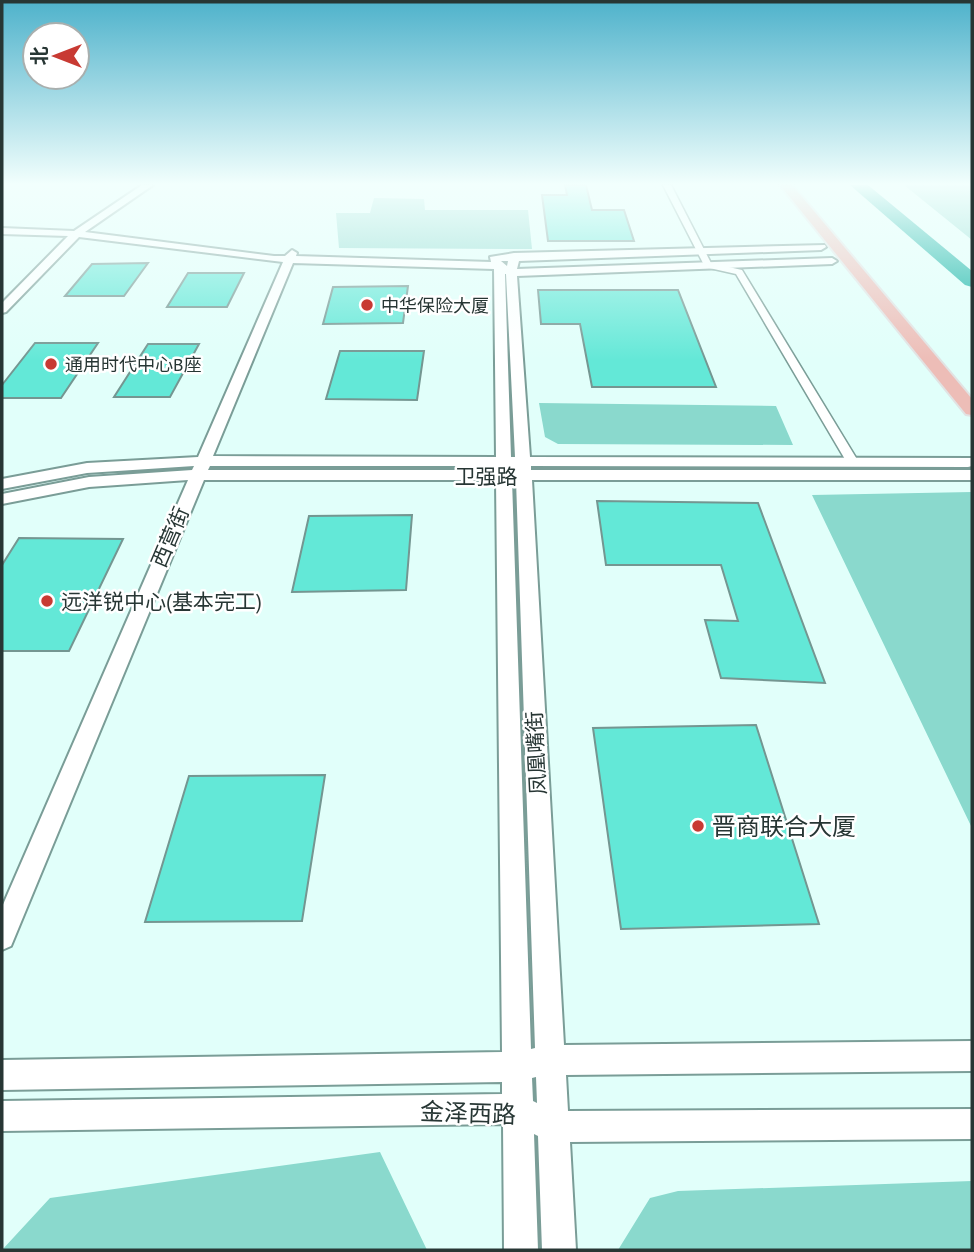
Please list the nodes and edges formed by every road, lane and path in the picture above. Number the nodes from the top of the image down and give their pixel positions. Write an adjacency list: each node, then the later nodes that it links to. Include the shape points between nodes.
1 (58, 243): 13 (street)
2 (61, 243): 14 (street)
3 (185, 243): 9 (street)
4 (695, 243): 8 (street)
5 (834, 243): 16 (main road)
6 (851, 243): 15 (main road)
7 (821, 247): 8 (street)
8 (699, 251): 11 (street); 12 (street)
9 (290, 256): 11 (street); 19 (street, 西营街)
10 (832, 261): 12 (street)
11 (505, 264): 12 (street); 20 (street, 凤凰嘴街)
12 (708, 265): 17 (street, via 739,272)
13 (2, 293)
14 (2, 309)
15 (955, 365)
16 (972, 410)
17 (852, 461): 18 (street, 卫强路); 20 (street, 卫强路)
18 (972, 462)
19 (200, 468): 20 (street, 卫强路); 22 (street, 卫强路, via 87,468); 23 (street, 卫强路); 24 (street, 西营街)
20 (514, 468): 21 (street, 卫强路); 26 (street, 凤凰嘴街); 27 (street, 凤凰嘴街)
21 (972, 475)
22 (2, 484)
23 (2, 499)
24 (2, 937)
25 (972, 1056): 26 (street, 金泽西路)
26 (550, 1060): 27 (street, 金泽西路); 32 (street, 凤凰嘴街)
27 (516, 1067): 28 (street, 金泽西路); 29 (street, 凤凰嘴街)
28 (2, 1075)
29 (517, 1110): 30 (street, 金泽西路); 32 (street, 金泽西路); 33 (street, 凤凰嘴街)
30 (2, 1116)
31 (972, 1124): 32 (street, 金泽西路)
32 (552, 1127): 34 (street, 凤凰嘴街)
33 (521, 1250)
34 (559, 1250)

